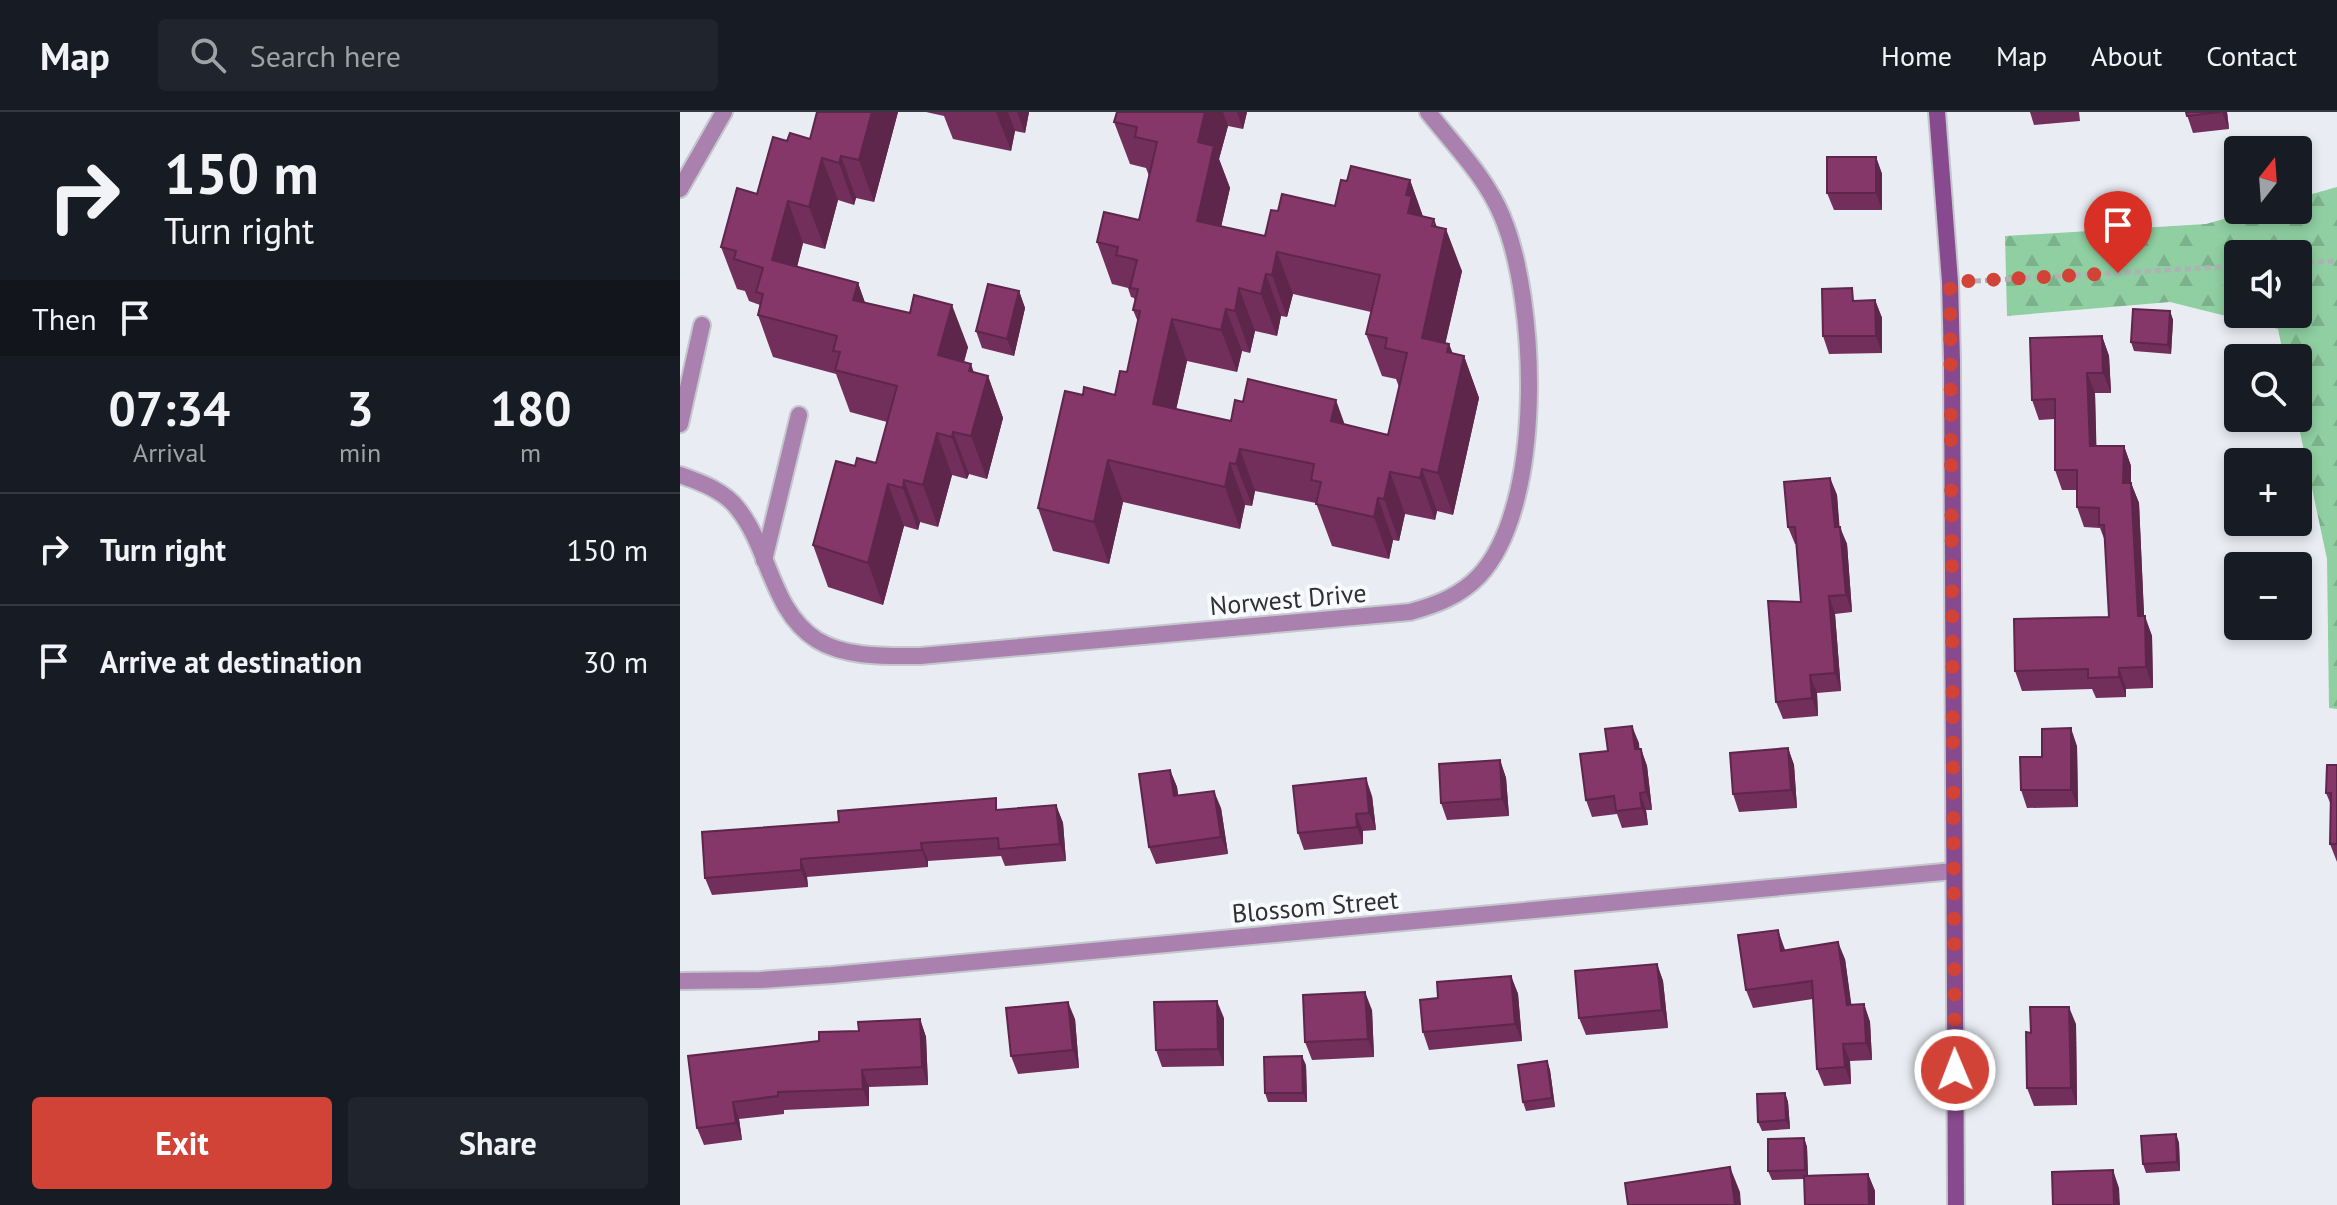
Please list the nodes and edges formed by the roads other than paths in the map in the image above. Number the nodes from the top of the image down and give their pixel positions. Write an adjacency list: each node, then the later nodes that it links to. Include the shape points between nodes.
1 (724, 112): 4 (street)
2 (1428, 112): 9 (street, Norwest Drive, via 1479,176 1503,218 1522,296 1528,361 1523,466 1513,514 1493,558 1458,594 1410,612 895,656 819,641 799,626)
3 (1937, 112): 10 (main road, via 1950,282)
4 (680, 189)
5 (702, 325): 7 (street)
6 (799, 415): 9 (street)
7 (680, 424)
8 (680, 475): 9 (street, Norwest Drive, via 712,488 738,508)
9 (764, 560)
10 (1954, 871): 11 (street, Blossom Street, via 832,975); 12 (main road)
11 (680, 981)
12 (1956, 1205)

